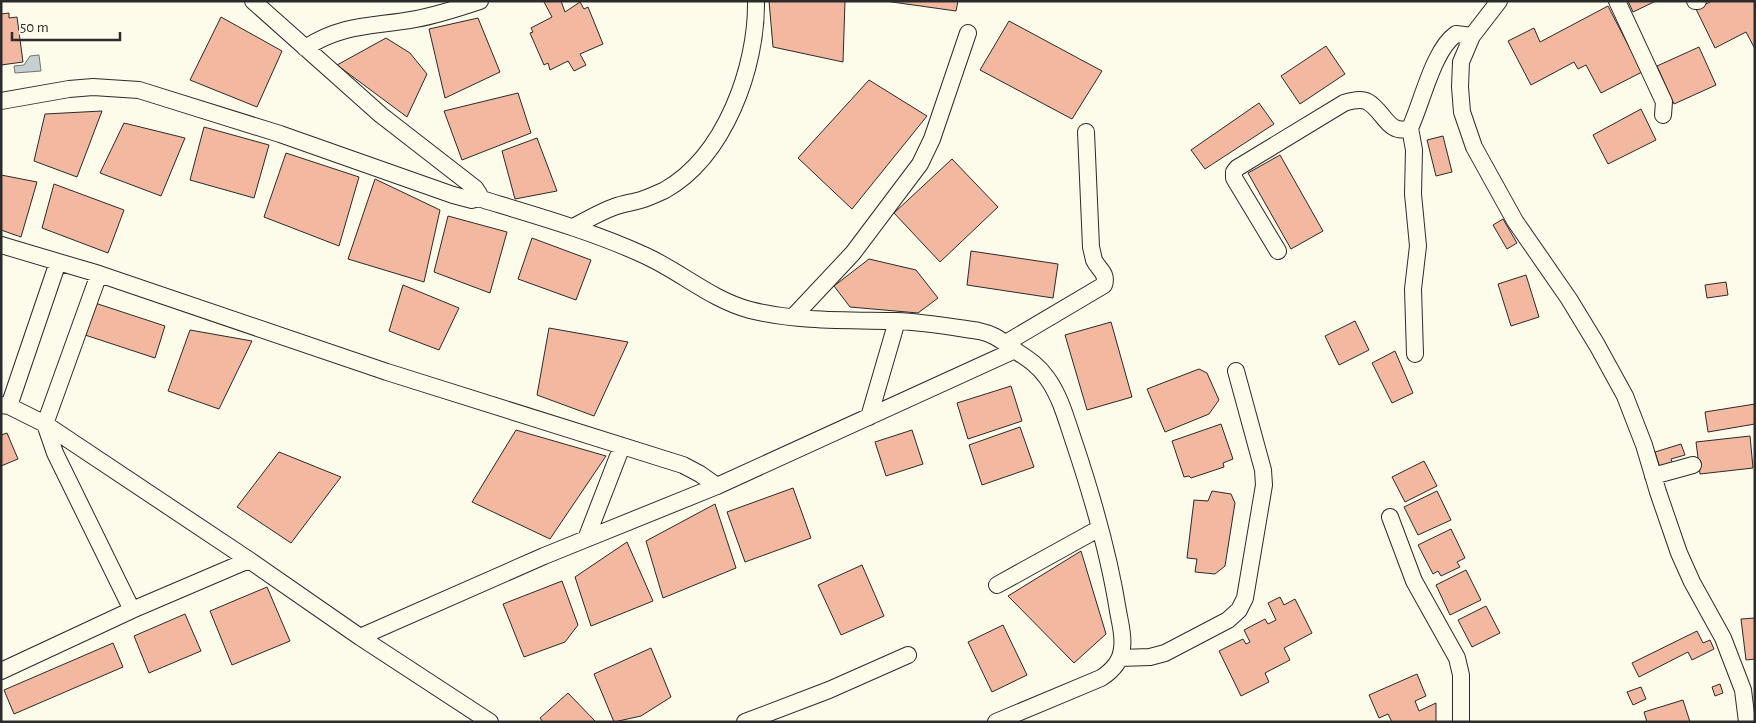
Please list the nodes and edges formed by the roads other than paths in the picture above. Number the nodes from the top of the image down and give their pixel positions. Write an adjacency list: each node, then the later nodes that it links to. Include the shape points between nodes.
1 (253, 1): 8 (street)
2 (480, 1): 8 (street, via 423,18 349,28 329,34)
3 (756, 1): 14 (street, via 754,33 745,72 730,112 706,154 666,189 614,206)
4 (1499, 1): 7 (street)
5 (1617, 1): 10 (street, via 1664,102)
6 (968, 33): 19 (street, via 924,157 853,253)
7 (1472, 36): 11 (street, via 1456,34 1440,53); 29 (street, via 1461,62 1460,87 1462,112 1474,147 1515,221 1569,299 1625,396)
8 (305, 48): 13 (street, via 392,124 472,186 479,194)
9 (1, 101): 13 (street, via 93,87 139,90 280,134 453,195 472,200)
10 (1663, 115)
11 (1410, 128): 16 (street, via 1396,129 1368,102 1354,100 1237,168 1234,178); 22 (street, via 1414,150 1413,194 1418,246 1413,289)
12 (1086, 132): 21 (street, via 1091,247 1094,261 1106,280 1104,285)
13 (478, 198): 14 (street)
14 (573, 227): 19 (street, via 647,256 733,304 757,312)
15 (1, 245): 17 (street)
16 (1278, 251)
17 (58, 262): 18 (street); 24 (street)
18 (100, 274): 26 (street); 27 (street, via 387,372)
19 (793, 317): 20 (street)
20 (897, 321): 21 (street, via 990,333); 25 (street)
21 (1010, 347): 25 (street); 32 (street, via 1027,357 1048,379 1084,473)
22 (1415, 354)
23 (1236, 371): 39 (street, via 1264,470 1245,598 1239,610 1228,620 1172,649 1150,657)
24 (5, 406): 26 (street)
25 (869, 418): 30 (street)
26 (45, 424): 34 (street); 36 (street, via 55,453)
27 (622, 446): 30 (street, via 683,465); 33 (street)
28 (1693, 465): 29 (street)
29 (1653, 476): 45 (street, via 1679,553 1723,638 1740,681)
30 (717, 486): 33 (street)
31 (1390, 517): 44 (street, via 1414,581 1457,658 1461,675)
32 (1100, 528): 35 (street); 39 (street, via 1123,638)
33 (586, 539): 37 (street)
34 (249, 560): 36 (street); 37 (street)
35 (997, 585)
36 (132, 610): 40 (street)
37 (360, 637): 41 (street)
38 (908, 655): 42 (street)
39 (1120, 658): 43 (street, via 1111,672 1101,678)
40 (1, 670)
41 (490, 722)
42 (745, 722)
43 (996, 722)
44 (1461, 722)
45 (1747, 722)

